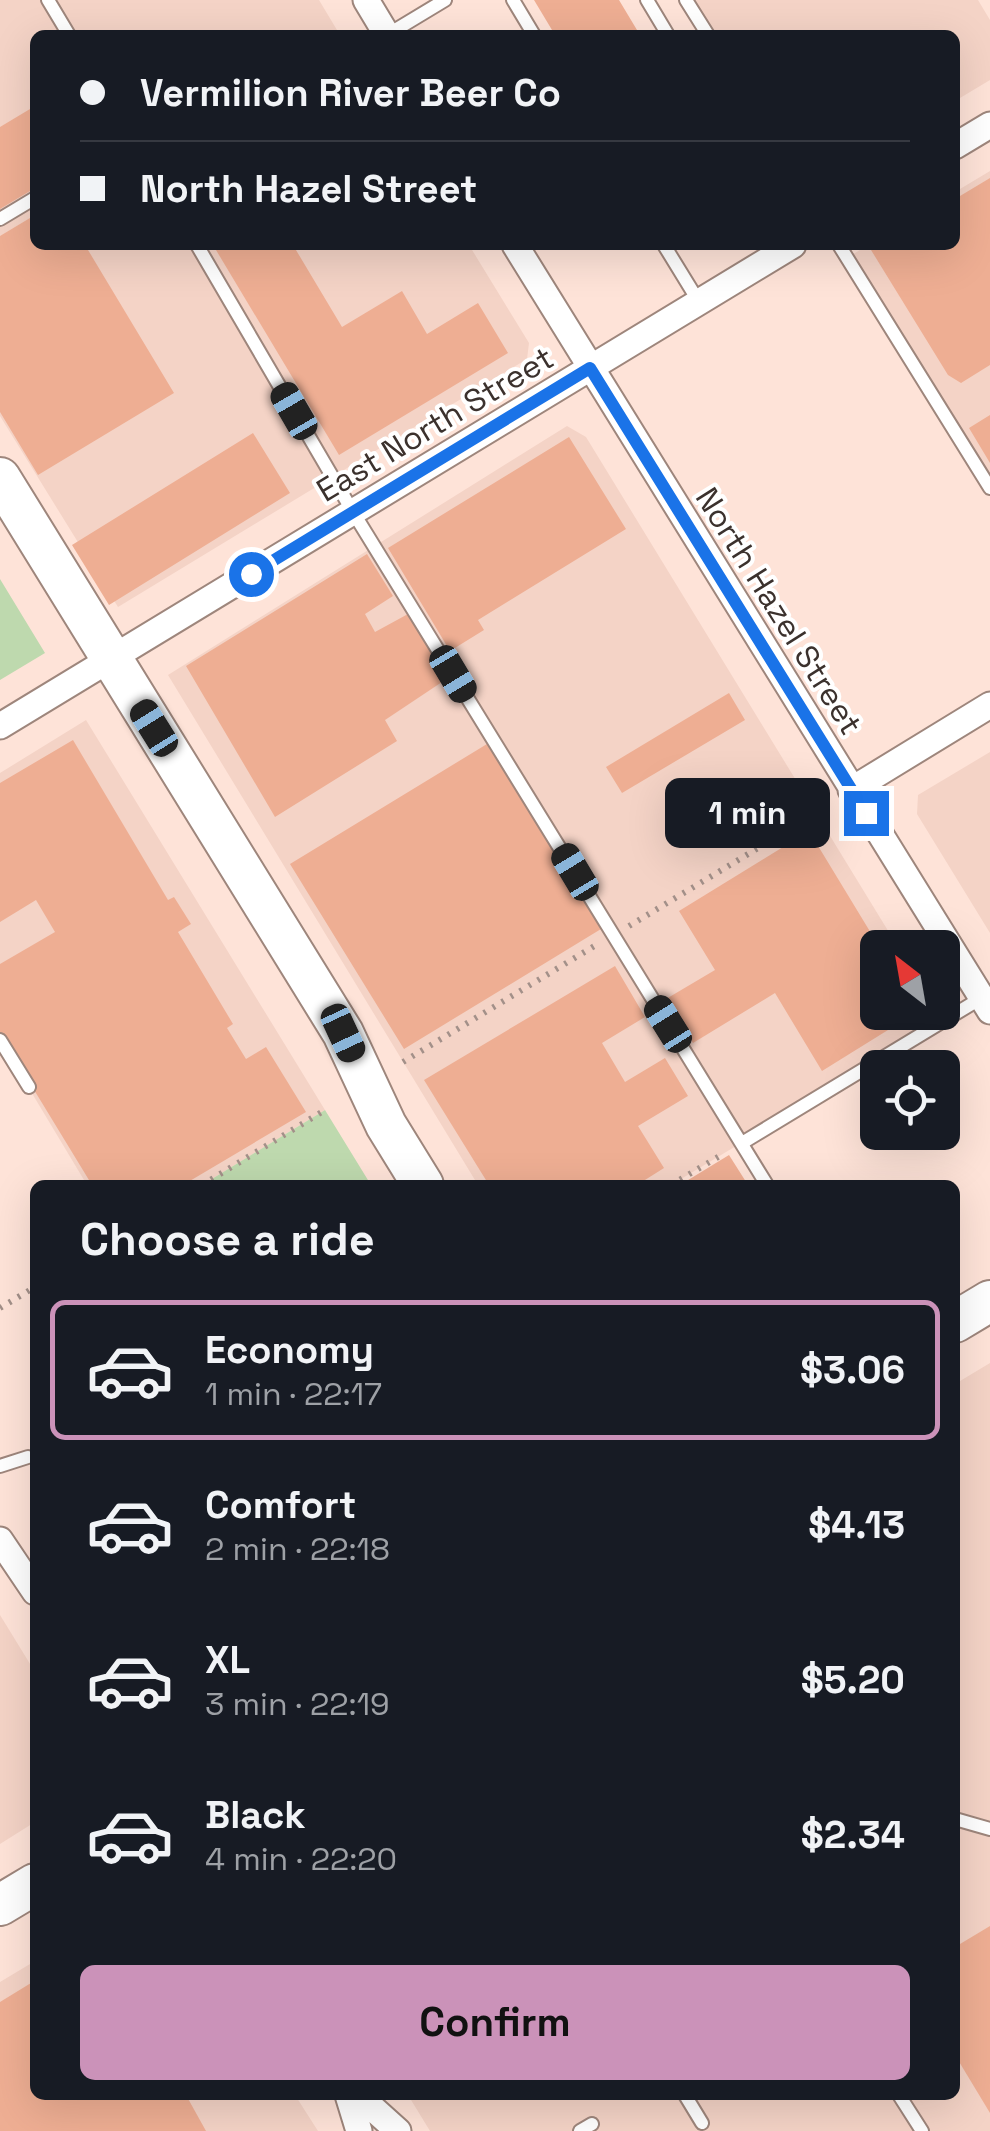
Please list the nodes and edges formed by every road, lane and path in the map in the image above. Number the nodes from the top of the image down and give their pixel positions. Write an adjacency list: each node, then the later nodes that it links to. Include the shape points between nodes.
1 (48, 0): 7 (lane)
2 (366, 0): 8 (street)
3 (445, 0): 9 (lane)
4 (513, 0): 10 (lane)
5 (647, 0): 11 (lane)
6 (686, 0): 12 (lane)
7 (67, 30)
8 (384, 30)
9 (395, 30)
10 (531, 30)
11 (665, 30)
12 (705, 30)
13 (990, 125): 14 (street)
14 (960, 143)
15 (30, 201): 16 (lane)
16 (0, 219)
17 (200, 250): 26 (lane)
18 (518, 250): 23 (street, North Hazel Street)
19 (667, 250): 22 (lane)
20 (785, 250): 22 (street, East North Street)
21 (842, 250): 25 (lane)
22 (699, 302): 23 (street, East North Street)
23 (590, 368): 26 (street, East North Street); 30 (street, North Hazel Street)
24 (0, 478): 27 (main road)
25 (990, 488)
26 (353, 512): 27 (street, East North Street); 35 (lane)
27 (111, 660): 29 (street, East North Street); 37 (main road, via 343,1033)
28 (990, 705): 30 (street)
29 (0, 726)
30 (851, 790): 31 (street, North Hazel Street)
31 (987, 1001): 35 (lane)
32 (0, 1040): 33 (lane)
33 (29, 1087)
34 (325, 1110): 36 (path)
35 (742, 1143): 38 (path); 39 (lane)
36 (210, 1180)
37 (420, 1180)
38 (680, 1180)
39 (765, 1180)
40 (30, 1290): 42 (path)
41 (990, 1301): 43 (main road)
42 (0, 1308)
43 (960, 1319)
44 (28, 1457): 45 (lane)
45 (0, 1466)
46 (0, 1540): 47 (street)
47 (30, 1585)
48 (960, 1820): 49 (lane)
49 (990, 1829)
50 (30, 1887): 51 (main road)
51 (0, 1905)
52 (350, 2100): 57 (street)
53 (364, 2100): 58 (street)
54 (688, 2100): 56 (lane)
55 (902, 2100): 59 (lane)
56 (702, 2124)
57 (359, 2131)
58 (398, 2131)
59 (922, 2131)

